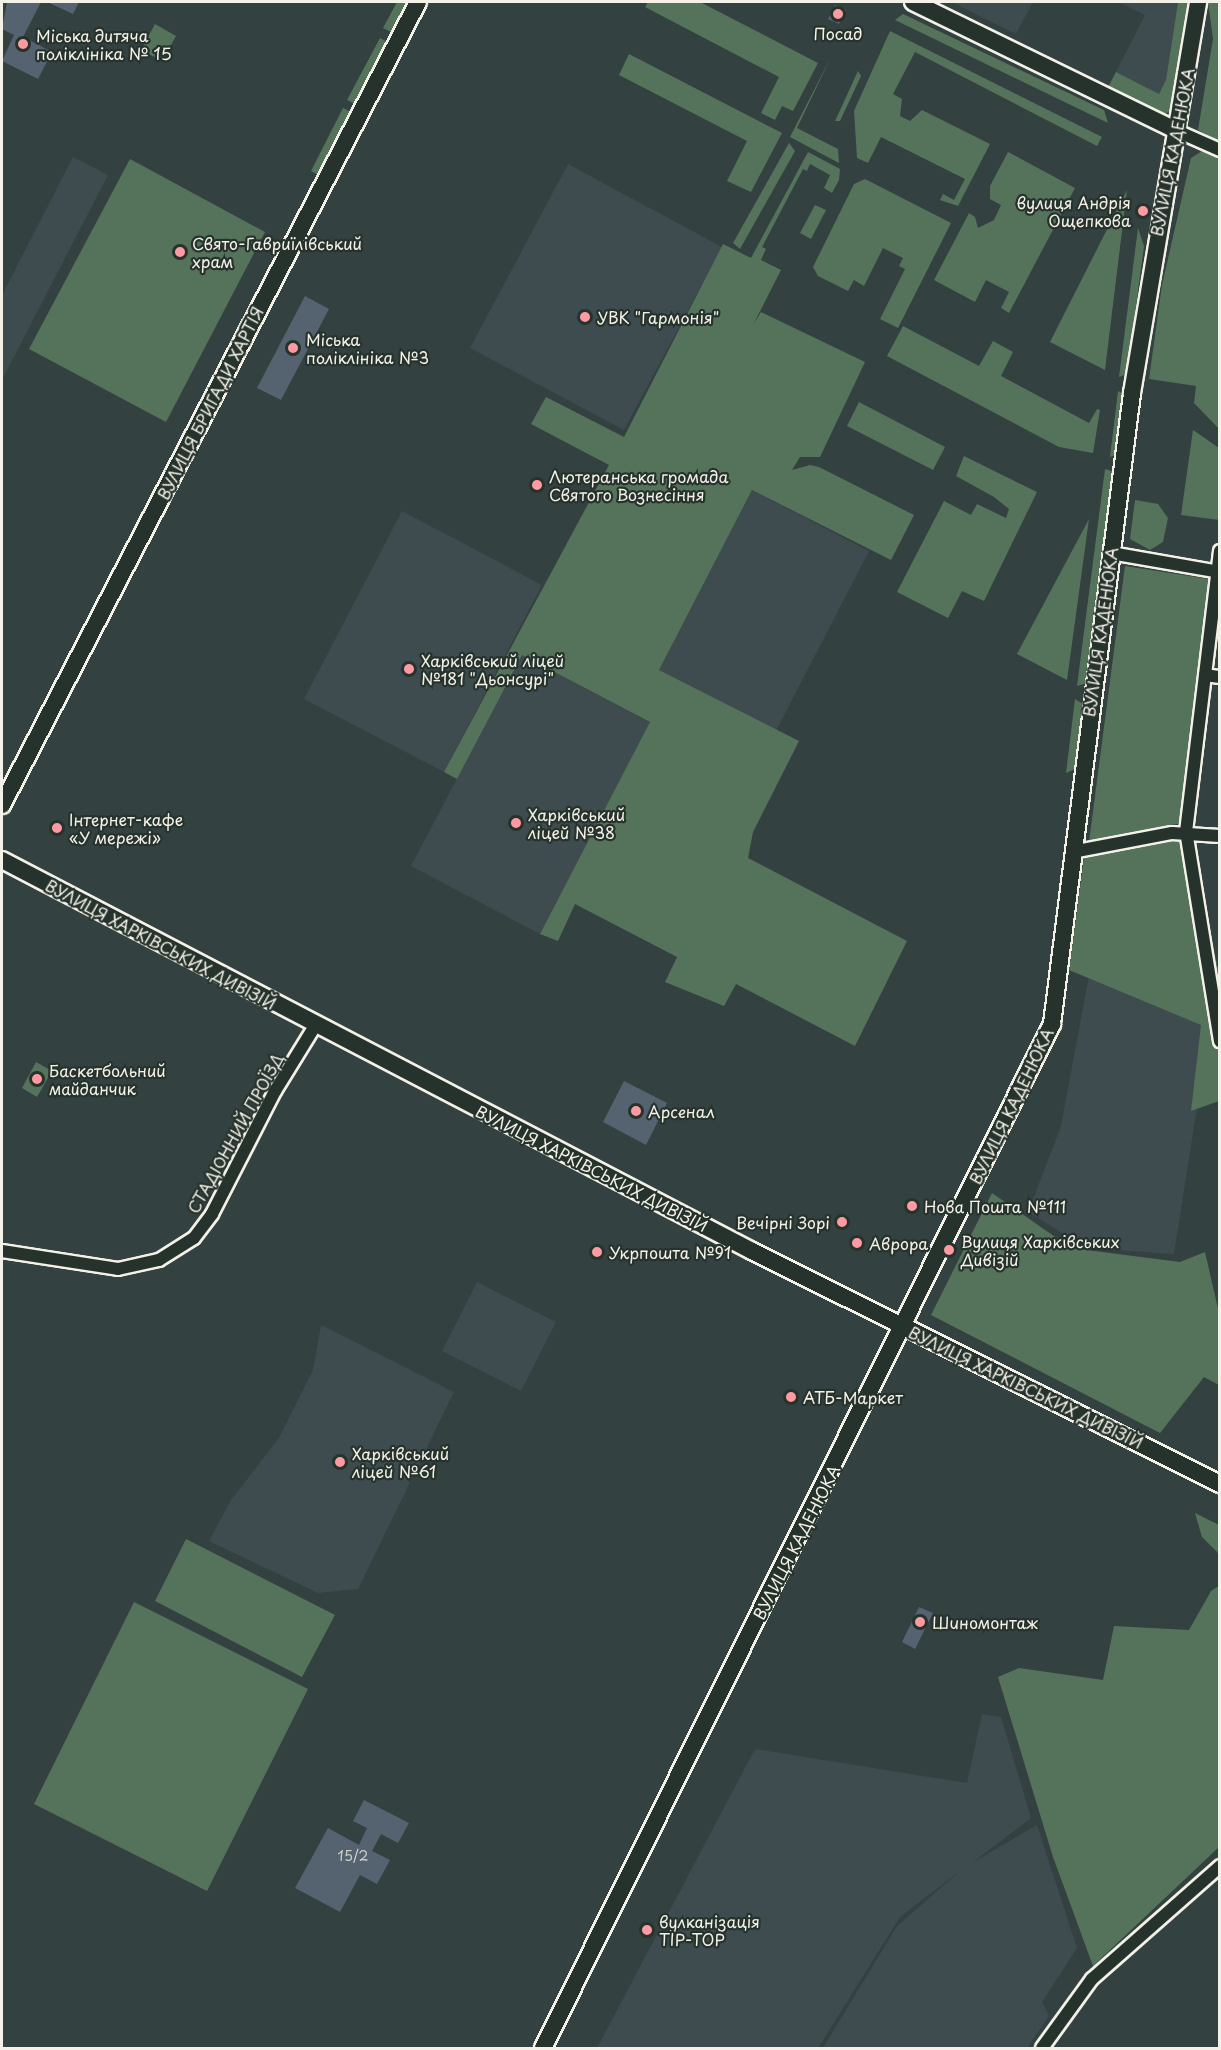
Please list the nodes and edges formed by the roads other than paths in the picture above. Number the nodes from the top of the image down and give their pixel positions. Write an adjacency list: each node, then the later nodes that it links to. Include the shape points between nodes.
1 (418, 2): 11 (street, ВУЛИЦЯ БРИГАДИ ХАРТІЯ)
2 (913, 2): 4 (street)
3 (1198, 2): 4 (street, ВУЛИЦЯ КАДЕНЮКА)
4 (1177, 131): 5 (street); 7 (street, ВУЛИЦЯ КАДЕНЮКА, via 1149,279)
5 (1220, 150)
6 (1220, 551): 8 (street)
7 (1111, 552): 8 (street); 14 (street, ВУЛИЦЯ КАДЕНЮКА)
8 (1218, 572): 9 (street)
9 (1205, 675): 10 (street); 12 (street)
10 (1220, 677)
11 (2, 805)
12 (1186, 831): 13 (street); 14 (street); 17 (street)
13 (1220, 836)
14 (1072, 852): 19 (street, ВУЛИЦЯ КАДЕНЮКА, via 1052,1024)
15 (2, 860): 16 (street, ВУЛИЦЯ ХАРКІВСЬКИХ ДИВІЗІЙ)
16 (315, 1026): 18 (street, СТАДІОННИЙ ПРОЇЗД, via 275,1091 212,1214 194,1238 159,1260 118,1269); 19 (street, ВУЛИЦЯ ХАРКІВСЬКИХ ДИВІЗІЙ)
17 (1220, 1041)
18 (2, 1251)
19 (903, 1327): 20 (street, ВУЛИЦЯ ХАРКІВСЬКИХ ДИВІЗІЙ); 22 (street, ВУЛИЦЯ КАДЕНЮКА)
20 (1220, 1484)
21 (1220, 1866): 23 (street, via 1092,1979)
22 (543, 2049)
23 (1042, 2049)

